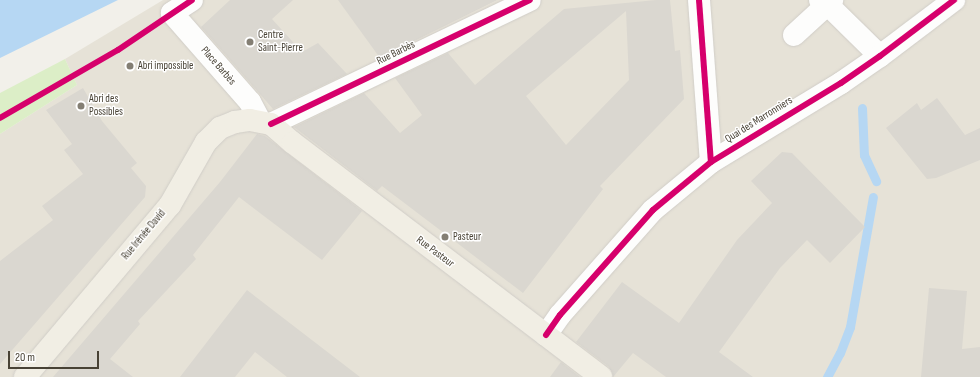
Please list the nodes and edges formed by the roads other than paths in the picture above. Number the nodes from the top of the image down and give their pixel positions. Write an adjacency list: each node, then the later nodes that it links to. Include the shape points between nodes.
1 (192, 0): 8 (street, Place Barbès, via 172,13)
2 (530, 0): 8 (street, Rue Barbès)
3 (699, 0): 9 (street)
4 (954, 0): 7 (street, Quai des Marronniers)
5 (826, 1): 6 (street); 7 (street)
6 (794, 35)
7 (880, 56): 9 (street, Quai des Marronniers)
8 (266, 122): 10 (main road, Rue Pasteur); 11 (main road, Rue Irénée David, via 235,122 220,128 206,142 170,205)
9 (711, 162): 10 (street, Quai des Marronniers, via 653,210 560,315)
10 (546, 335): 12 (main road, Rue Pasteur)
11 (25, 377)
12 (601, 377)

